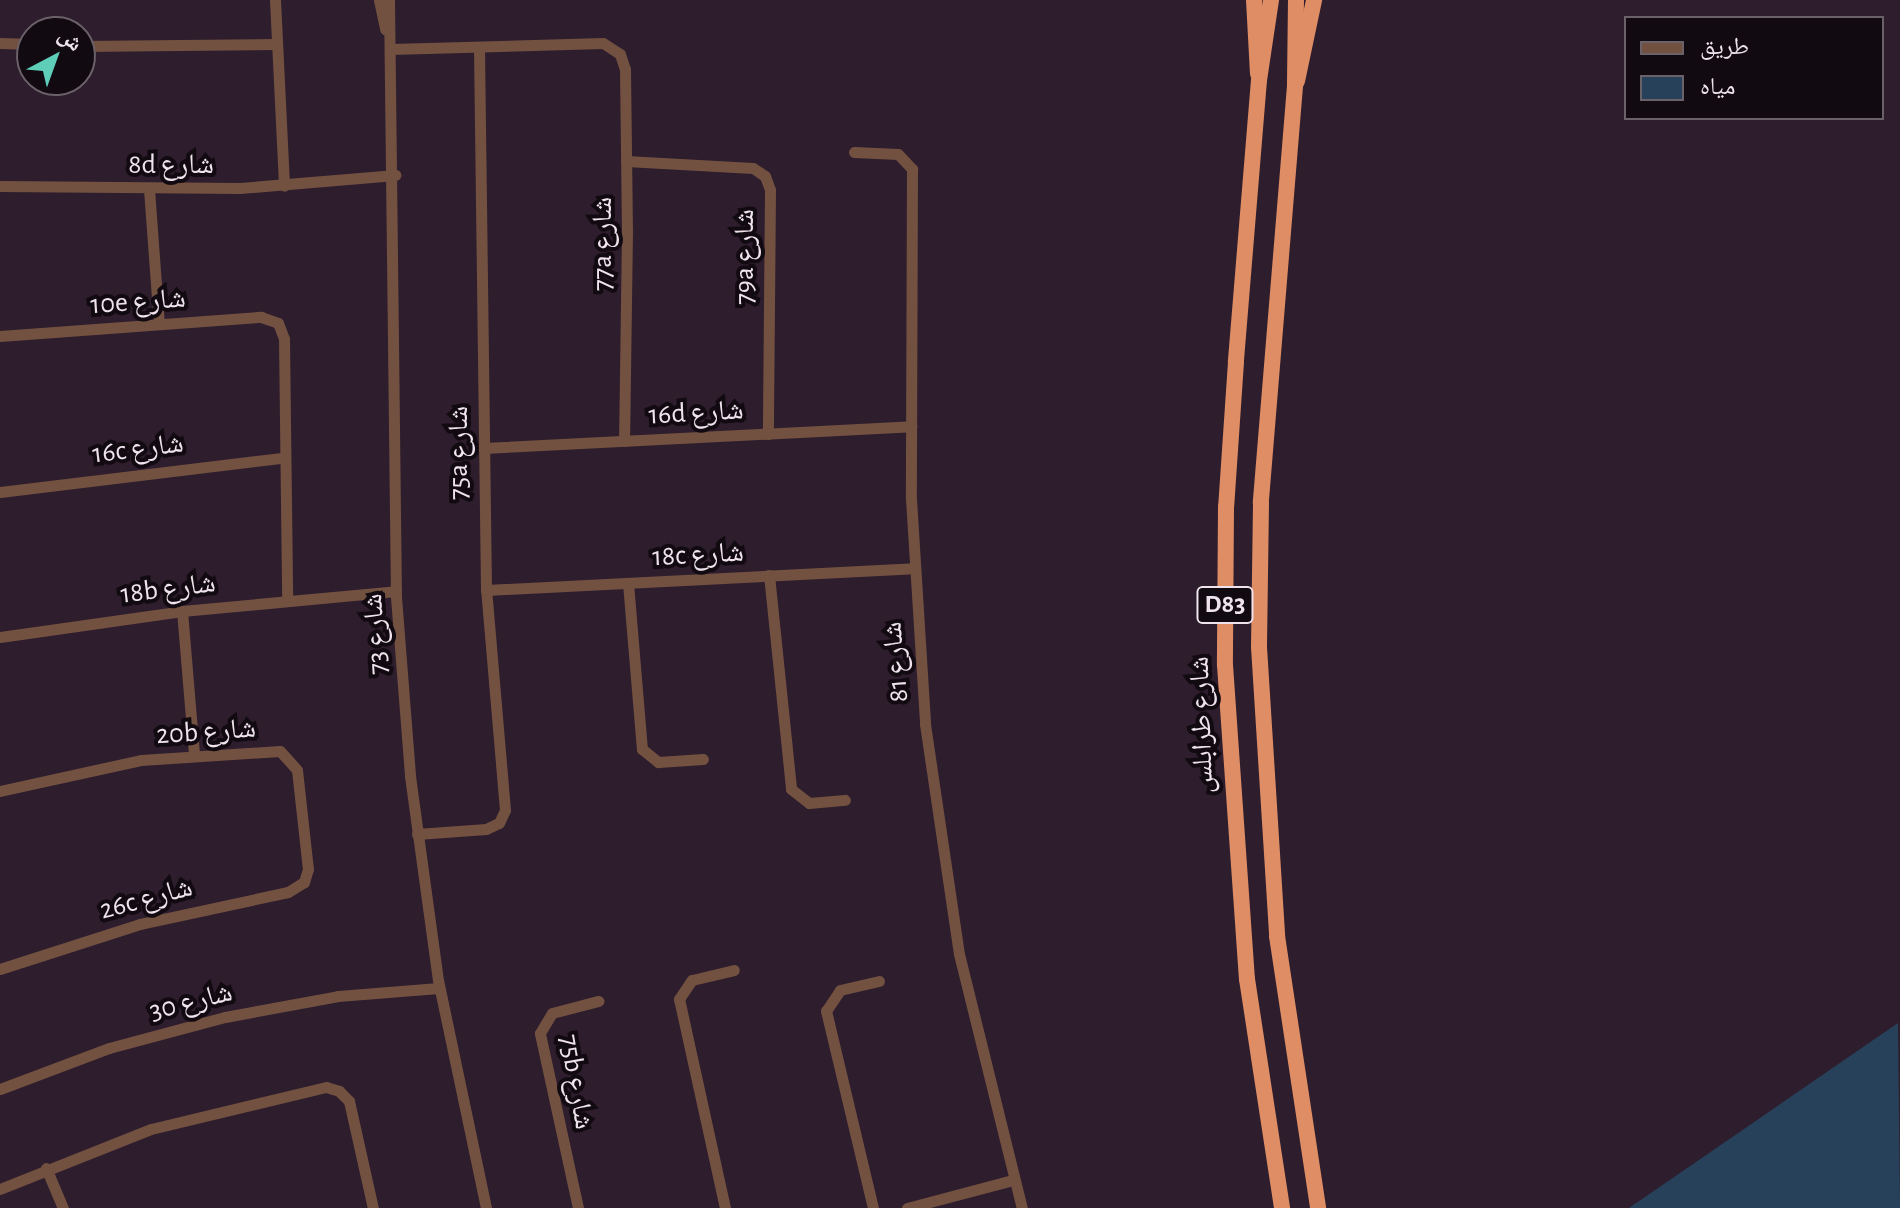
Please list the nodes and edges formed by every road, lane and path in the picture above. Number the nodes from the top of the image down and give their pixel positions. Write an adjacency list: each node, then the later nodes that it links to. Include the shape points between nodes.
1 (275, 0): 8 (street)
2 (379, 0): 11 (street, شارع 73)
3 (389, 0): 11 (street, شارع 73)
4 (1254, 0): 12 (highway)
5 (1271, 0): 12 (highway, شارع طرابلس / D83)
6 (1296, 0): 13 (highway, D83)
7 (1314, 0): 13 (highway)
8 (277, 44): 9 (street); 18 (street)
9 (96, 46)
10 (479, 49): 11 (street); 15 (street, 77a شارع, via 596,43 615,49 625,69); 25 (street, 75a شارع)
11 (390, 52): 16 (street, شارع 73)
12 (1259, 80): 59 (highway, شارع طرابلس / D83, via 1226,507 1225,665 1246,964)
13 (1295, 86): 60 (highway, D83, via 1264,459 1259,647 1277,936)
14 (854, 152): 22 (street, شارع 81, via 898,154 912,169)
15 (626, 161): 23 (street, 79a شارع, via 753,168 765,176 770,190); 24 (street, 77a شارع)
16 (395, 179): 18 (street, 8d شارع); 32 (street, شارع 73)
17 (0, 186): 19 (street, 8d شارع)
18 (284, 186): 19 (street, 8d شارع)
19 (149, 189): 20 (street)
20 (159, 324): 21 (street, 10e شارع); 26 (street, 10e شارع, via 261,317 278,323 284,339)
21 (0, 336)
22 (911, 426): 23 (street, 16d شارع); 28 (street, شارع 81)
23 (768, 434): 24 (street, 16d شارع)
24 (624, 441): 25 (street, 16d شارع)
25 (483, 448): 31 (street, 75a شارع)
26 (282, 458): 27 (street, 16c شارع); 33 (street)
27 (0, 492)
28 (913, 568): 29 (street, 18c شارع); 49 (street, شارع 81, via 925,724 945,877 975,1030)
29 (769, 575): 30 (street, 18c شارع); 39 (street, via 791,789 809,803)
30 (628, 583): 31 (street, 18c شارع); 37 (street, via 642,749 658,762)
31 (486, 590): 40 (street, 75a شارع, via 505,810 493,827)
32 (396, 594): 33 (street, 18b شارع); 40 (street, شارع 73)
33 (287, 601): 34 (street, 18b شارع)
34 (182, 611): 35 (street, 18b شارع); 36 (street)
35 (0, 637)
36 (194, 754): 38 (street, 20b شارع, via 89,769); 41 (street, 20b شارع, via 274,751 293,760 308,862)
37 (703, 759)
38 (0, 791)
39 (845, 800)
40 (417, 838): 45 (street, شارع 73)
41 (304, 882): 42 (street, 26c شارع, via 288,892 140,924)
42 (0, 969)
43 (734, 970): 55 (street, via 692,980 679,999)
44 (879, 981): 56 (street, via 840,990 826,1011)
45 (438, 984): 47 (street, شارع 30, via 225,1017 109,1048); 53 (street, شارع 73)
46 (598, 1001): 54 (street, 75b شارع, via 552,1013 540,1033)
47 (0, 1089)
48 (46, 1168): 50 (street); 51 (street); 52 (street, via 151,1129 309,1093 335,1096 351,1117)
49 (1013, 1180): 57 (street); 58 (street, شارع 81)
50 (0, 1189)
51 (63, 1208)
52 (373, 1208)
53 (486, 1208)
54 (578, 1208)
55 (725, 1208)
56 (873, 1208)
57 (907, 1208)
58 (1022, 1208)
59 (1282, 1208)
60 (1318, 1208)

